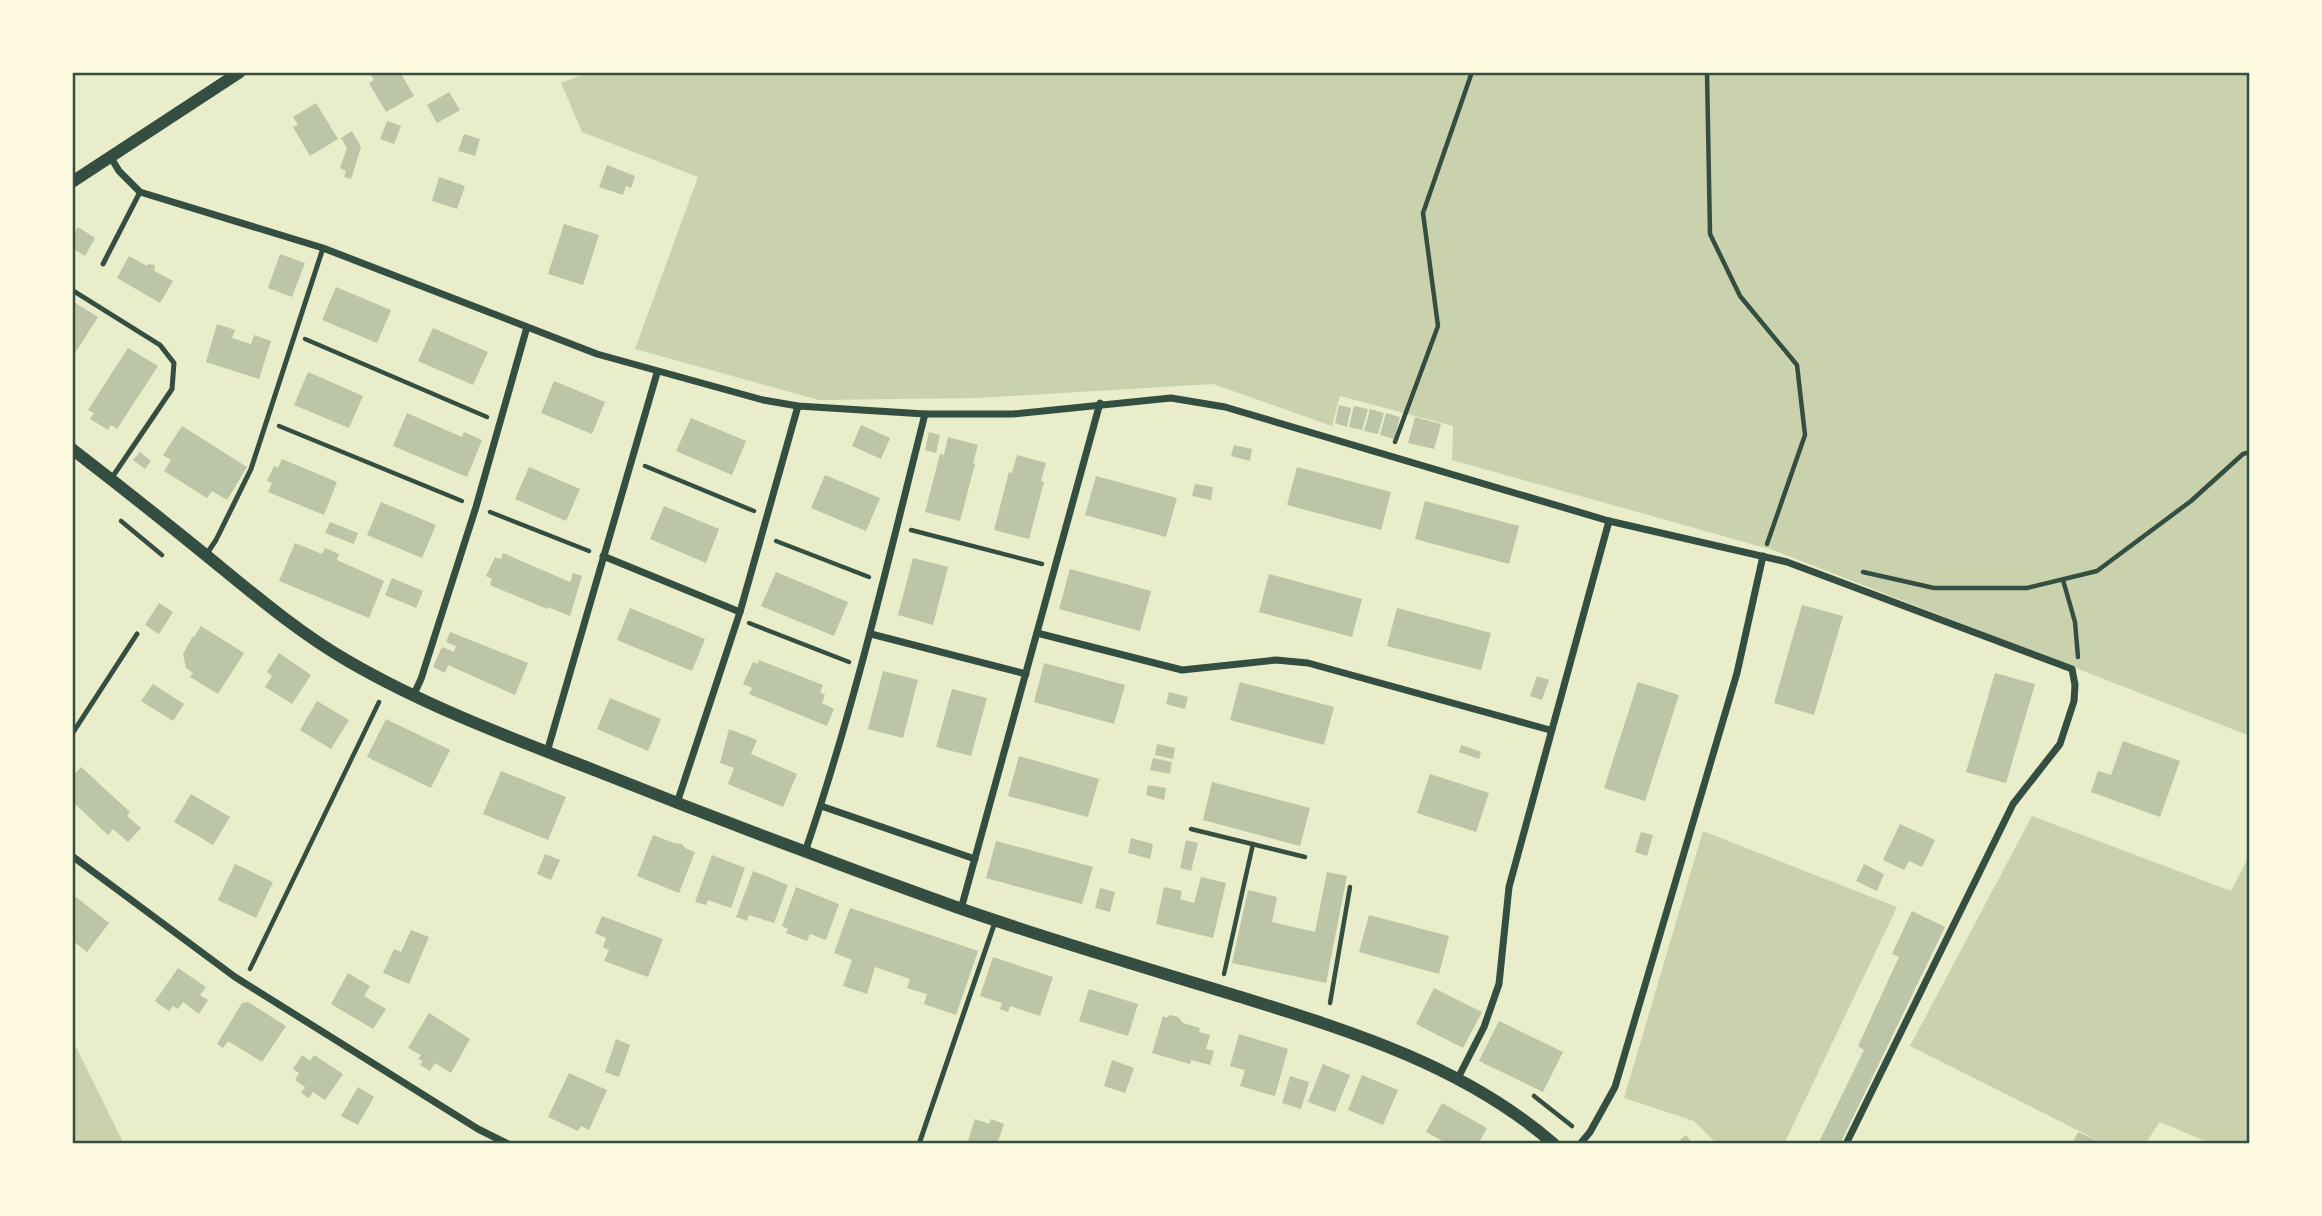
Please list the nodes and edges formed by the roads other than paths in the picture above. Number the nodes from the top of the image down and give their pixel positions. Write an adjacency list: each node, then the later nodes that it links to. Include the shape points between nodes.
1 (240, 72): 2 (street)
2 (110, 156): 3 (street); 4 (street)
3 (72, 182)
4 (140, 192): 5 (street); 6 (lane)
5 (323, 248): 8 (street); 16 (lane, via 251,469)
6 (103, 264)
7 (72, 290): 14 (lane, via 160,345 174,363 172,389)
8 (527, 327): 9 (street); 24 (street, via 476,507)
9 (657, 373): 11 (street); 17 (street)
10 (1100, 404): 12 (street, via 1013,414); 15 (street, via 1171,398 1225,407); 20 (street)
11 (798, 406): 12 (street); 19 (street)
12 (925, 414): 22 (street)
13 (72, 449): 14 (street)
14 (111, 480): 16 (street)
15 (1609, 521): 18 (street); 25 (street)
16 (206, 555): 24 (street, via 315,640)
17 (603, 556): 19 (street); 27 (street)
18 (1763, 556): 39 (street, via 1737,673 1615,1087); 40 (street, via 2072,669 2076,685 2060,744 2013,804)
19 (739, 615): 28 (street)
20 (1037, 633): 23 (street); 25 (street, via 1181,670 1276,660 1308,663)
21 (137, 634): 26 (lane)
22 (871, 634): 23 (street); 29 (street)
23 (1026, 674): 32 (street)
24 (413, 696): 27 (street)
25 (1550, 730): 35 (street, via 1509,887 1499,984)
26 (72, 734)
27 (547, 752): 28 (street)
28 (677, 803): 30 (street)
29 (821, 806): 30 (street); 32 (street)
30 (805, 852): 33 (street)
31 (72, 856): 36 (street, via 236,977)
32 (975, 859): 33 (street)
33 (961, 909): 34 (street)
34 (995, 920): 35 (street, via 1352,1032); 37 (lane)
35 (1458, 1078): 38 (street, via 1521,1117)
36 (508, 1144)
37 (919, 1144)
38 (1554, 1144)
39 (1580, 1144)
40 (1846, 1144)

